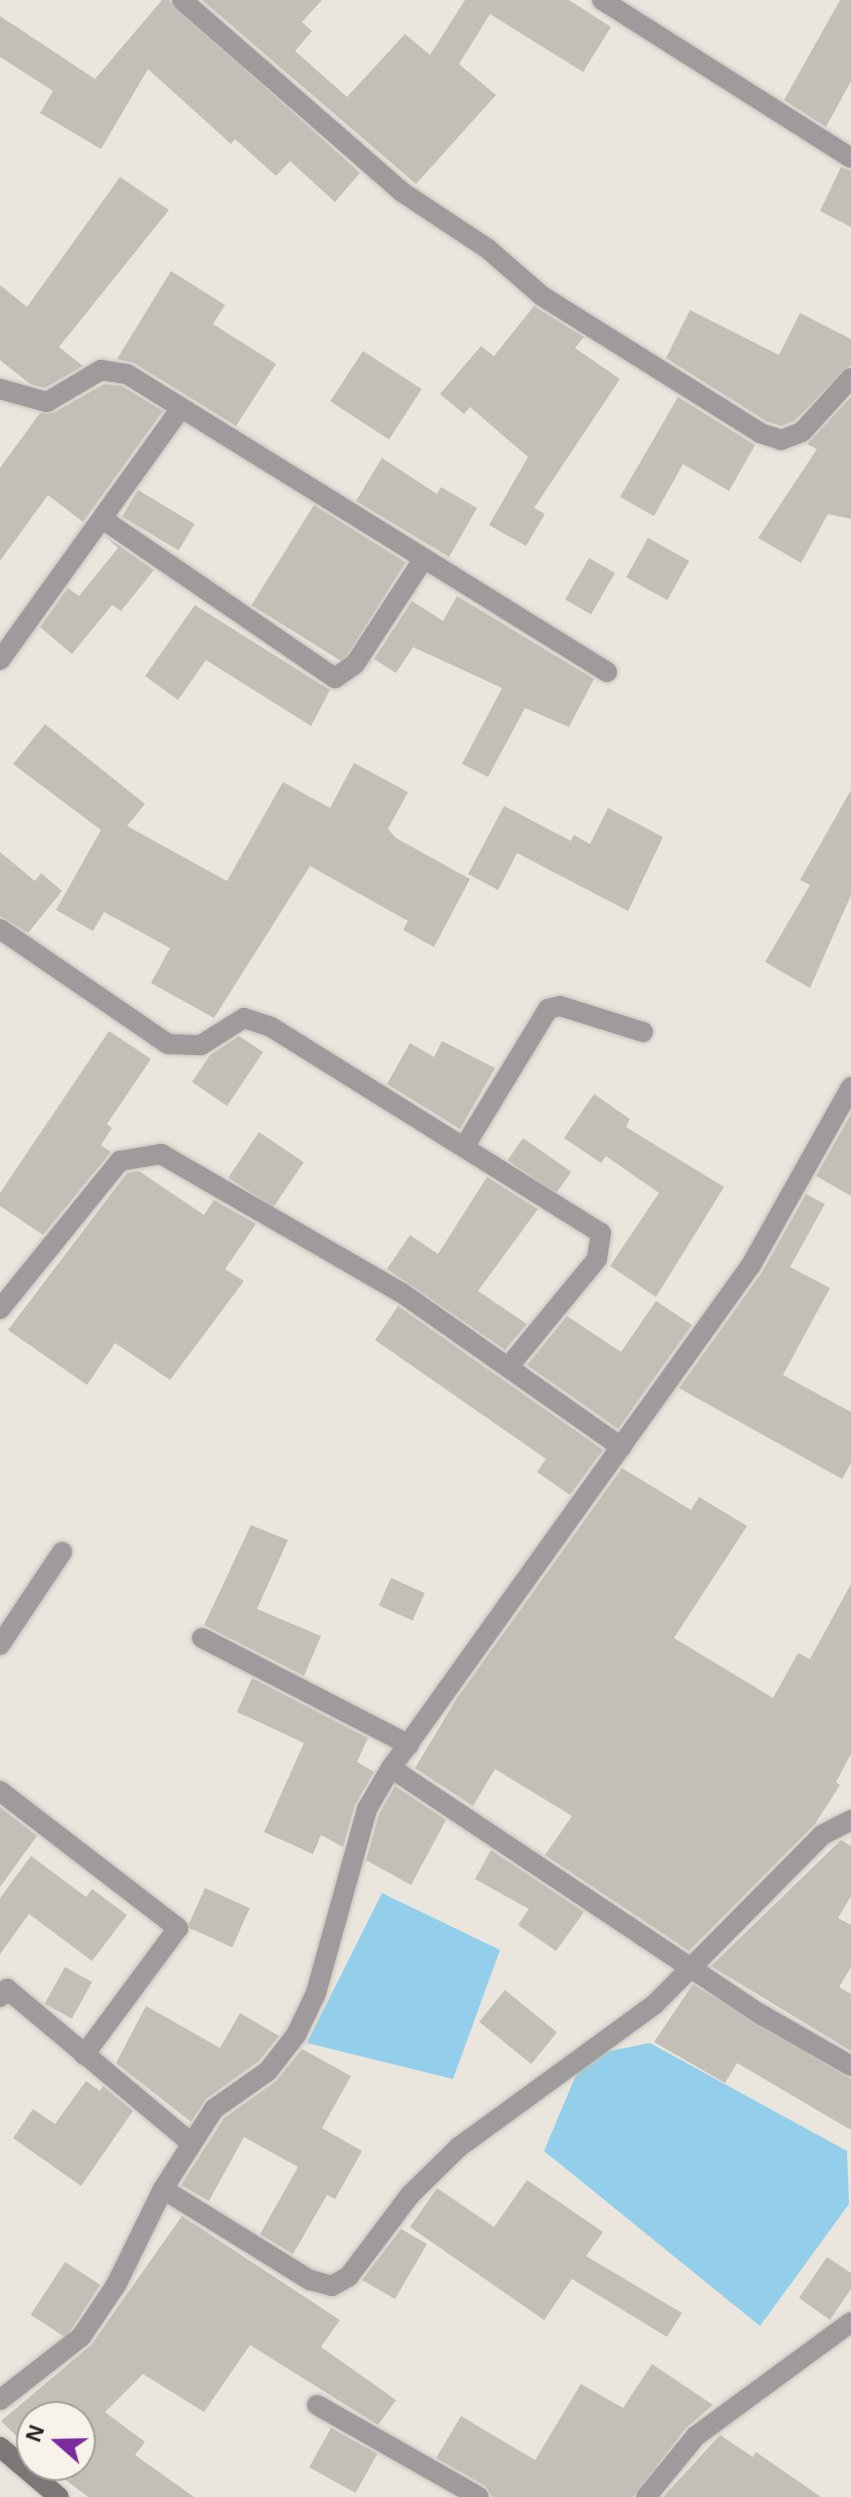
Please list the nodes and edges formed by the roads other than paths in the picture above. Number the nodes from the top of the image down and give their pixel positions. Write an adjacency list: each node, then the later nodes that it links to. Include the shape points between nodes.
1 (182, 0): 4 (street, via 402,192 488,249 542,296 760,433 781,440 802,432)
2 (602, 0): 3 (street)
3 (851, 158)
4 (851, 378)
5 (0, 389): 6 (street, via 47,402 113,369)
6 (181, 408): 7 (street); 8 (street)
7 (104, 520): 8 (street, via 335,678 355,664); 9 (street)
8 (424, 558): 10 (street)
9 (0, 660)
10 (607, 672)
11 (0, 929): 14 (street, via 168,1044 201,1045 244,1018 271,1027)
12 (643, 1032): 14 (street, via 560,1006 548,1009)
13 (851, 1087): 17 (street, via 751,1265)
14 (466, 1144): 16 (street, via 601,1233 597,1259)
15 (0, 1309): 16 (street, via 120,1161 161,1154 402,1293)
16 (509, 1366): 17 (street)
17 (621, 1447): 21 (street)
18 (62, 1552): 20 (street)
19 (202, 1638): 21 (street)
20 (0, 1645)
21 (409, 1745): 22 (street)
22 (391, 1768): 25 (street); 29 (street, via 367,1809 316,1993 296,2035 268,2071 228,2094)
23 (0, 1791): 27 (street, via 178,1928)
24 (851, 1820): 25 (street, via 822,1835)
25 (691, 1969): 28 (street); 30 (street, via 654,2005 459,2147 410,2195 349,2276 332,2286 310,2280)
26 (2, 1989): 27 (street)
27 (84, 2055): 29 (street)
28 (851, 2066)
29 (190, 2142): 30 (street)
30 (163, 2189): 32 (street, via 116,2285 81,2337)
31 (851, 2322): 37 (street, via 696,2436)
32 (0, 2400)
33 (317, 2405): 36 (street)
34 (0, 2447): 35 (main road)
35 (59, 2497)
36 (479, 2497)
37 (646, 2497)

